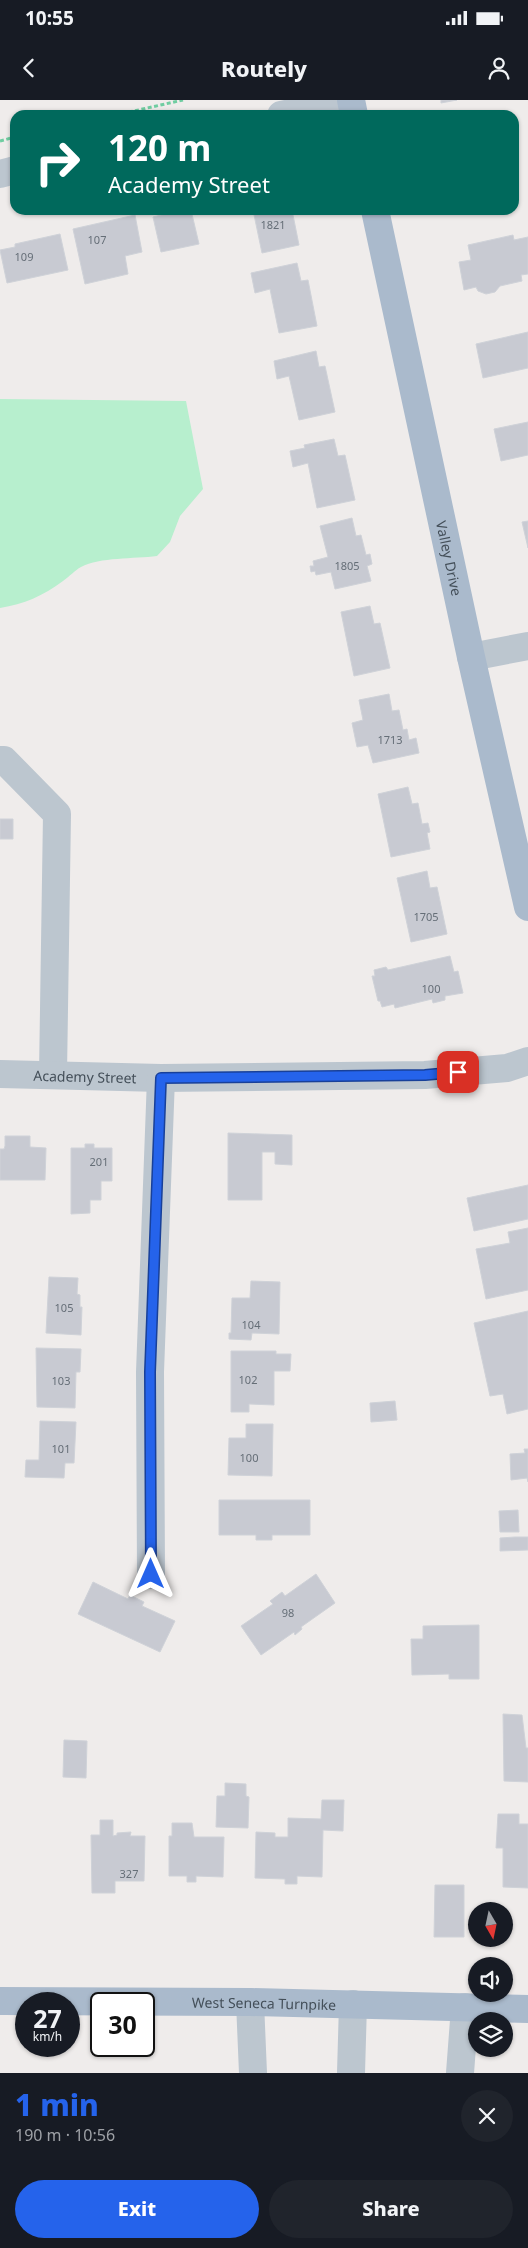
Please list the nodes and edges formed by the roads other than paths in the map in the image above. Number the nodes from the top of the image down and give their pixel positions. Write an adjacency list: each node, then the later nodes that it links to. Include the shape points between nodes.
1 (351, 100): 2 (street)
2 (304, 110)
3 (376, 215): 5 (main road, Valley Drive)
4 (528, 646): 5 (street)
5 (471, 657): 7 (main road, Valley Drive)
6 (0, 760): 10 (street, via 4,760 57,814)
7 (528, 907)
8 (528, 1061): 11 (street, Academy Street, via 507,1068 425,1075)
9 (0, 1074): 10 (street, Academy Street)
10 (53, 1074): 11 (street, Academy Street)
11 (161, 1078): 12 (street, via 150,1372)
12 (151, 1574)
13 (0, 2002): 14 (main road, West Seneca Turnpike)
14 (250, 2002): 15 (main road, West Seneca Turnpike); 18 (street)
15 (353, 2004): 16 (main road, West Seneca Turnpike); 19 (street)
16 (465, 2007): 17 (main road, West Seneca Turnpike); 20 (street)
17 (528, 2009)
18 (253, 2073)
19 (351, 2073)
20 (460, 2073)

